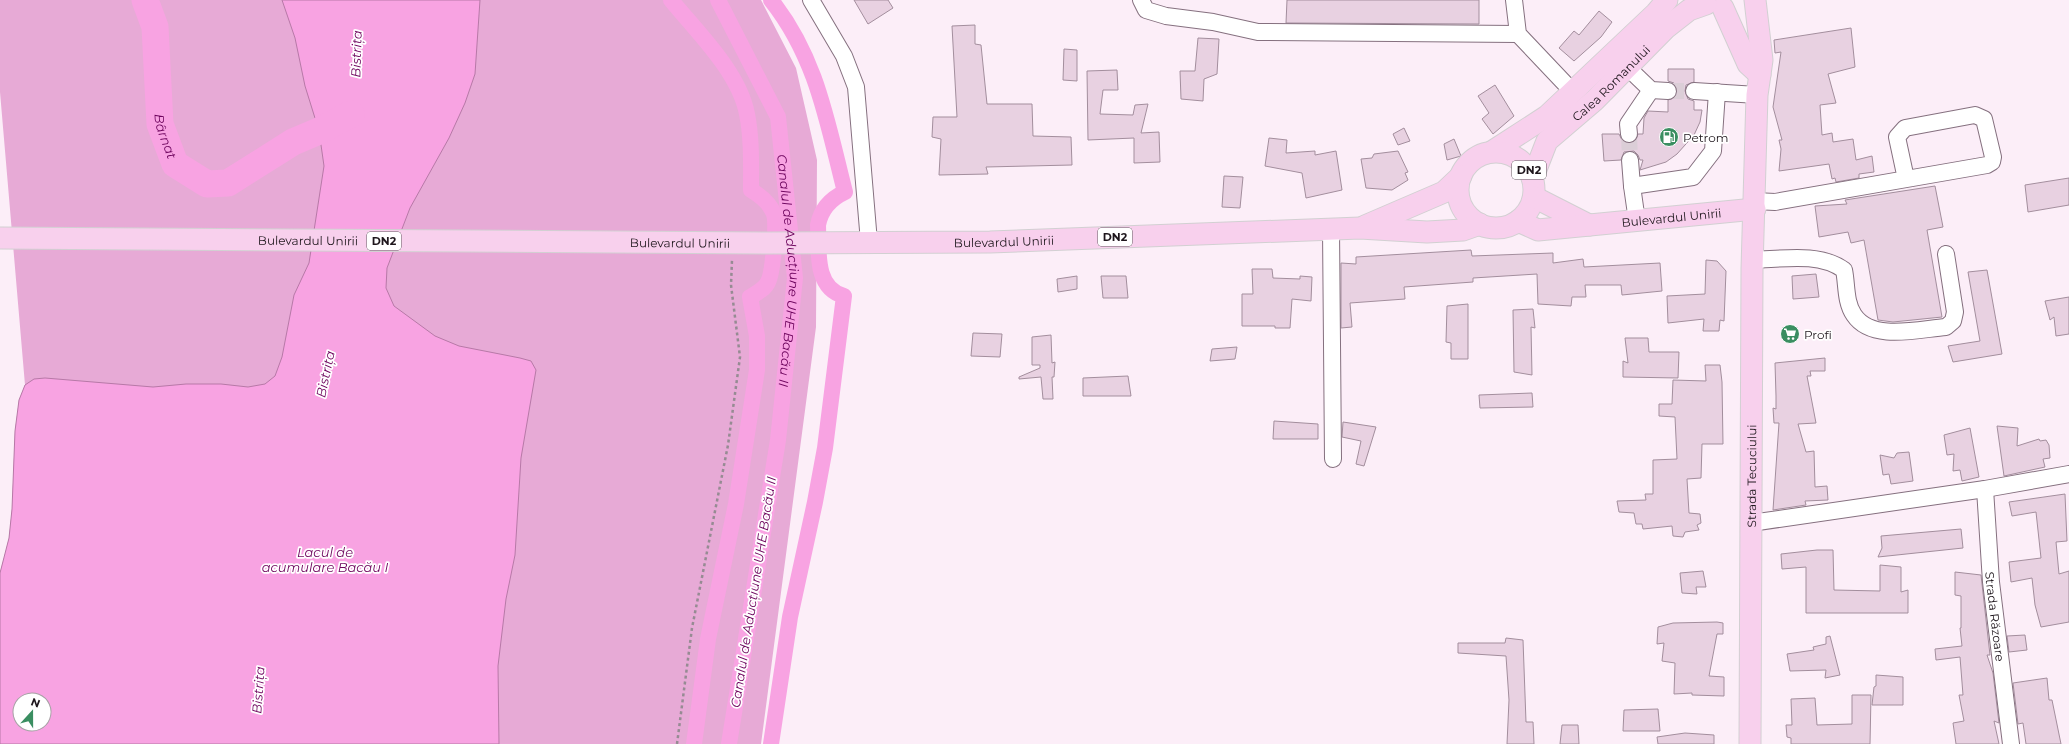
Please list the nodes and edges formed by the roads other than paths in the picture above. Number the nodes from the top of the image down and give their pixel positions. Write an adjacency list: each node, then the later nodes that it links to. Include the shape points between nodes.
1 (811, 0): 31 (street, via 844,56 856,87)
2 (1141, 0): 8 (street, via 1146,10 1159,14 1258,32)
3 (1514, 0): 8 (street)
4 (1667, 0): 14 (main road, Calea Romanului / DN2)
5 (1743, 0): 7 (main road, Calea Romanului, via 1732,6)
6 (1755, 0): 10 (main road, via 1762,60)
7 (1710, 4): 9 (main road, Calea Romanului / DN2, via 1689,10 1666,28); 10 (main road, via 1748,64)
8 (1518, 34): 14 (street)
9 (1627, 67): 11 (street); 22 (main road, Calea Romanului / DN2, via 1595,100 1547,141)
10 (1758, 85): 15 (street); 23 (main road)
11 (1651, 90): 12 (street); 16 (street, via 1628,124)
12 (1668, 91)
13 (1694, 91): 15 (street)
14 (1572, 92): 17 (main road, Calea Romanului / DN2, via 1547,116)
15 (1716, 92): 21 (street, via 1713,151 1694,178)
16 (1629, 134)
17 (1494, 151): 19 (main road, DN2, via 1473,159); 22 (main road, DN2, via 1517,158 1526,166)
18 (1630, 160): 21 (street)
19 (1460, 176): 26 (main road, via 1458,187 1461,204 1471,218); 28 (main road, Bulevardul Unirii / DN2, via 1444,192)
20 (1906, 179): 20 (street, via 1897,137 1905,128 1975,115 1984,119 1992,162); 23 (street)
21 (1632, 186): 25 (street)
22 (1533, 187): 24 (main road, DN2, via 1531,206); 27 (main road)
23 (1755, 205): 25 (main road, Bulevardul Unirii); 33 (main road, Strada Tecuciului)
24 (1518, 221): 26 (main road, DN2, via 1493,228); 27 (main road, Bulevardul Unirii, via 1538,230)
25 (1638, 221): 27 (main road, Bulevardul Unirii)
26 (1480, 224): 28 (main road, Bulevardul Unirii / DN2, via 1463,230 1427,232)
27 (1589, 225)
28 (1360, 228): 29 (main road, Bulevardul Unirii / DN2)
29 (1331, 229): 31 (main road, Bulevardul Unirii / DN2, via 998,242); 34 (street)
30 (0, 238): 31 (main road, Bulevardul Unirii / DN2)
31 (869, 242)
32 (1946, 254): 33 (street, via 1955,312 1953,321 1946,327 1882,332 1869,329 1853,315 1847,296 1844,270 1834,262 1816,259)
33 (1753, 260): 37 (main road, Strada Tecuciului)
34 (1333, 459)
35 (2069, 474): 36 (street)
36 (1984, 489): 37 (street); 39 (street, Strada Răzoare, via 1991,582)
37 (1750, 523): 38 (main road, Strada Tecuciului)
38 (1750, 744)
39 (2011, 744)

